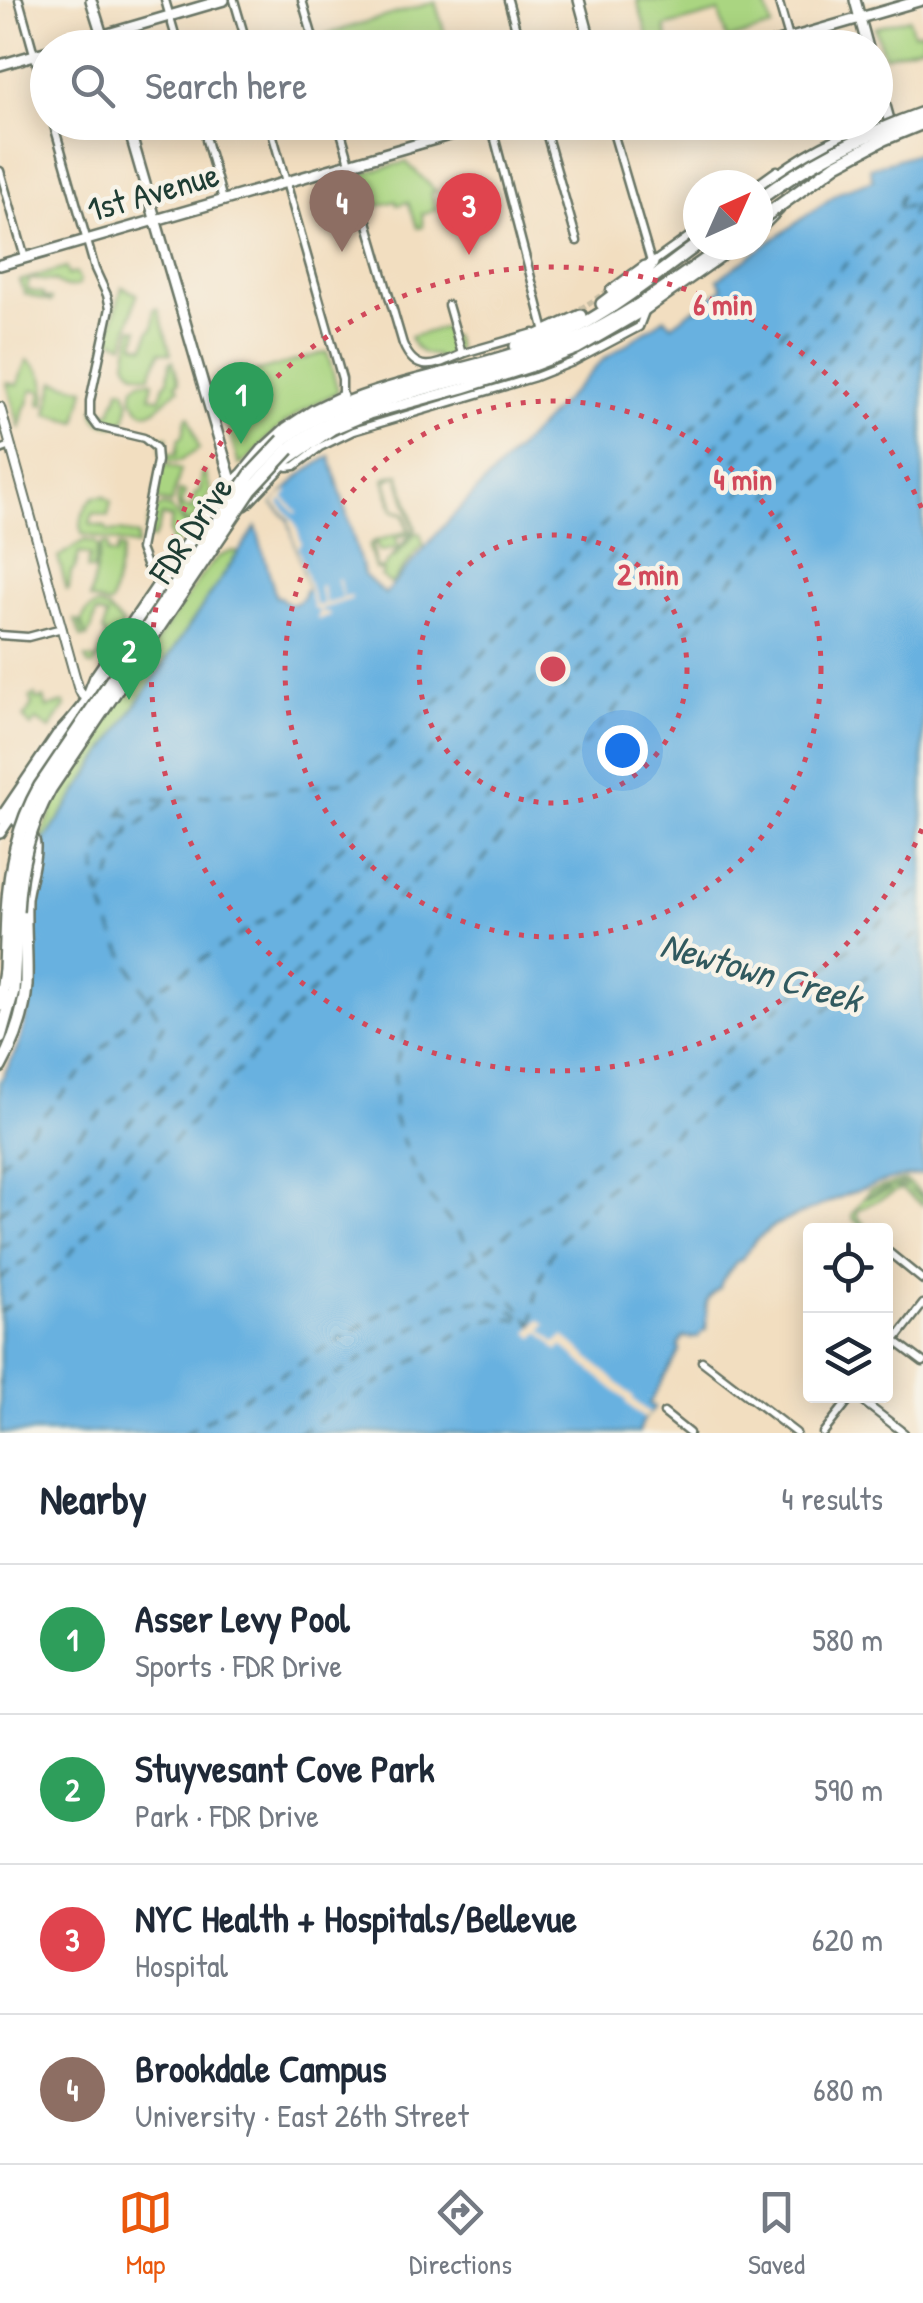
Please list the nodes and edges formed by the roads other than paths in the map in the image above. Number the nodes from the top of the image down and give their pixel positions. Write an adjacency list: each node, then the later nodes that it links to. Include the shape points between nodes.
1 (18, 0): 24 (street)
2 (91, 0): 14 (main road)
3 (165, 0): 12 (street)
4 (224, 0): 12 (main road)
5 (234, 0): 17 (street)
6 (302, 0): 18 (street)
7 (508, 0): 19 (street)
8 (579, 0): 20 (main road)
9 (778, 0): 21 (street)
10 (854, 0): 13 (main road)
11 (922, 0): 13 (main road)
12 (170, 16): 15 (main road); 16 (street)
13 (860, 18): 22 (main road); 23 (main road)
14 (100, 30)
15 (122, 30)
16 (174, 30)
17 (243, 30)
18 (311, 30)
19 (516, 30)
20 (587, 30)
21 (786, 30)
22 (817, 30)
23 (863, 30)
24 (30, 41)
25 (30, 56): 26 (main road)
26 (0, 65)
27 (923, 118): 28 (highway, bridge); 29 (main road); 30 (highway, bridge)
28 (893, 129)
29 (893, 130)
30 (893, 133)
31 (58, 140): 55 (street)
32 (132, 140): 54 (main road)
33 (206, 140): 51 (street)
34 (274, 140): 49 (street)
35 (343, 140): 45 (street)
36 (428, 140): 45 (main road, 1st Avenue)
37 (496, 140): 69 (street)
38 (548, 140): 56 (street)
39 (615, 140): 62 (street)
40 (832, 140): 47 (street)
41 (844, 140): 48 (highway, bridge)
42 (863, 140): 50 (highway, bridge)
43 (872, 140): 53 (main road, via 805,180)
44 (880, 140): 52 (highway, bridge)
45 (350, 164): 49 (main road, 1st Avenue); 71 (street, via 404,348 424,364)
46 (0, 171): 59 (street)
47 (773, 176)
48 (773, 179)
49 (286, 182): 51 (main road, 1st Avenue); 75 (street)
50 (773, 189)
51 (223, 200): 54 (main road, 1st Avenue)
52 (773, 211)
53 (773, 217)
54 (155, 219): 55 (main road, 1st Avenue); 81 (main road)
55 (87, 240): 59 (main road, 1st Avenue); 83 (street, via 110,308 89,412 98,427 144,438 156,448 140,549)
56 (577, 240)
57 (683, 241): 62 (street)
58 (683, 255): 67 (highway, FDR Drive)
59 (25, 258): 63 (main road, 1st Avenue)
60 (704, 260): 67 (highway, FDR Drive)
61 (716, 260): 66 (main road, FDR Drive)
62 (652, 263): 64 (street); 72 (highway, via 602,304)
63 (0, 265)
64 (610, 290)
65 (448, 305): 71 (street)
66 (646, 309): 70 (main road, FDR Drive); 80 (street, FDR Drive, via 639,327 574,362 348,433 295,466)
67 (617, 310): 70 (highway, via 610,326); 72 (highway, FDR Drive); 74 (highway, FDR Drive, via 570,343 532,358)
68 (558, 322): 69 (street)
69 (544, 328): 71 (street)
70 (568, 353): 73 (main road, FDR Drive)
71 (462, 354)
72 (486, 361): 74 (highway, FDR Drive)
73 (482, 382): 74 (highway, via 422,396); 80 (main road, FDR Drive, via 360,417)
74 (394, 392): 75 (highway); 89 (highway, FDR Drive, bridge, via 286,444 251,490 55,780 26,845)
75 (347, 394): 79 (main road, FDR Drive, via 299,419)
76 (0, 407): 77 (street)
77 (11, 446): 78 (street); 84 (street)
78 (0, 450)
79 (259, 454): 80 (street); 81 (main road, FDR Drive)
80 (282, 466): 82 (main road, FDR Drive)
81 (231, 484): 82 (main road); 83 (main road, FDR Drive)
82 (243, 507): 86 (main road, FDR Drive, via 206,529)
83 (161, 580): 86 (main road, FDR Drive)
84 (64, 628): 85 (street, via 28,637); 86 (street)
85 (0, 635)
86 (87, 698): 87 (main road)
87 (6, 817): 88 (main road); 94 (highway, via 29,832 34,847 24,996)
88 (0, 833)
89 (12, 912): 91 (highway, FDR Drive); 93 (highway, FDR Drive, via 14,980)
90 (0, 972): 91 (highway)
91 (3, 989): 92 (highway, FDR Drive)
92 (0, 1006)
93 (0, 1037)
94 (0, 1067)
95 (893, 1256): 96 (street)
96 (923, 1280)
97 (923, 1304): 98 (street)
98 (894, 1341): 100 (street)
99 (702, 1361): 105 (street)
100 (923, 1362)
101 (848, 1403): 106 (street)
102 (863, 1403): 107 (street)
103 (664, 1414): 104 (street)
104 (689, 1433)
105 (796, 1433)
106 (823, 1433)
107 (904, 1433)

